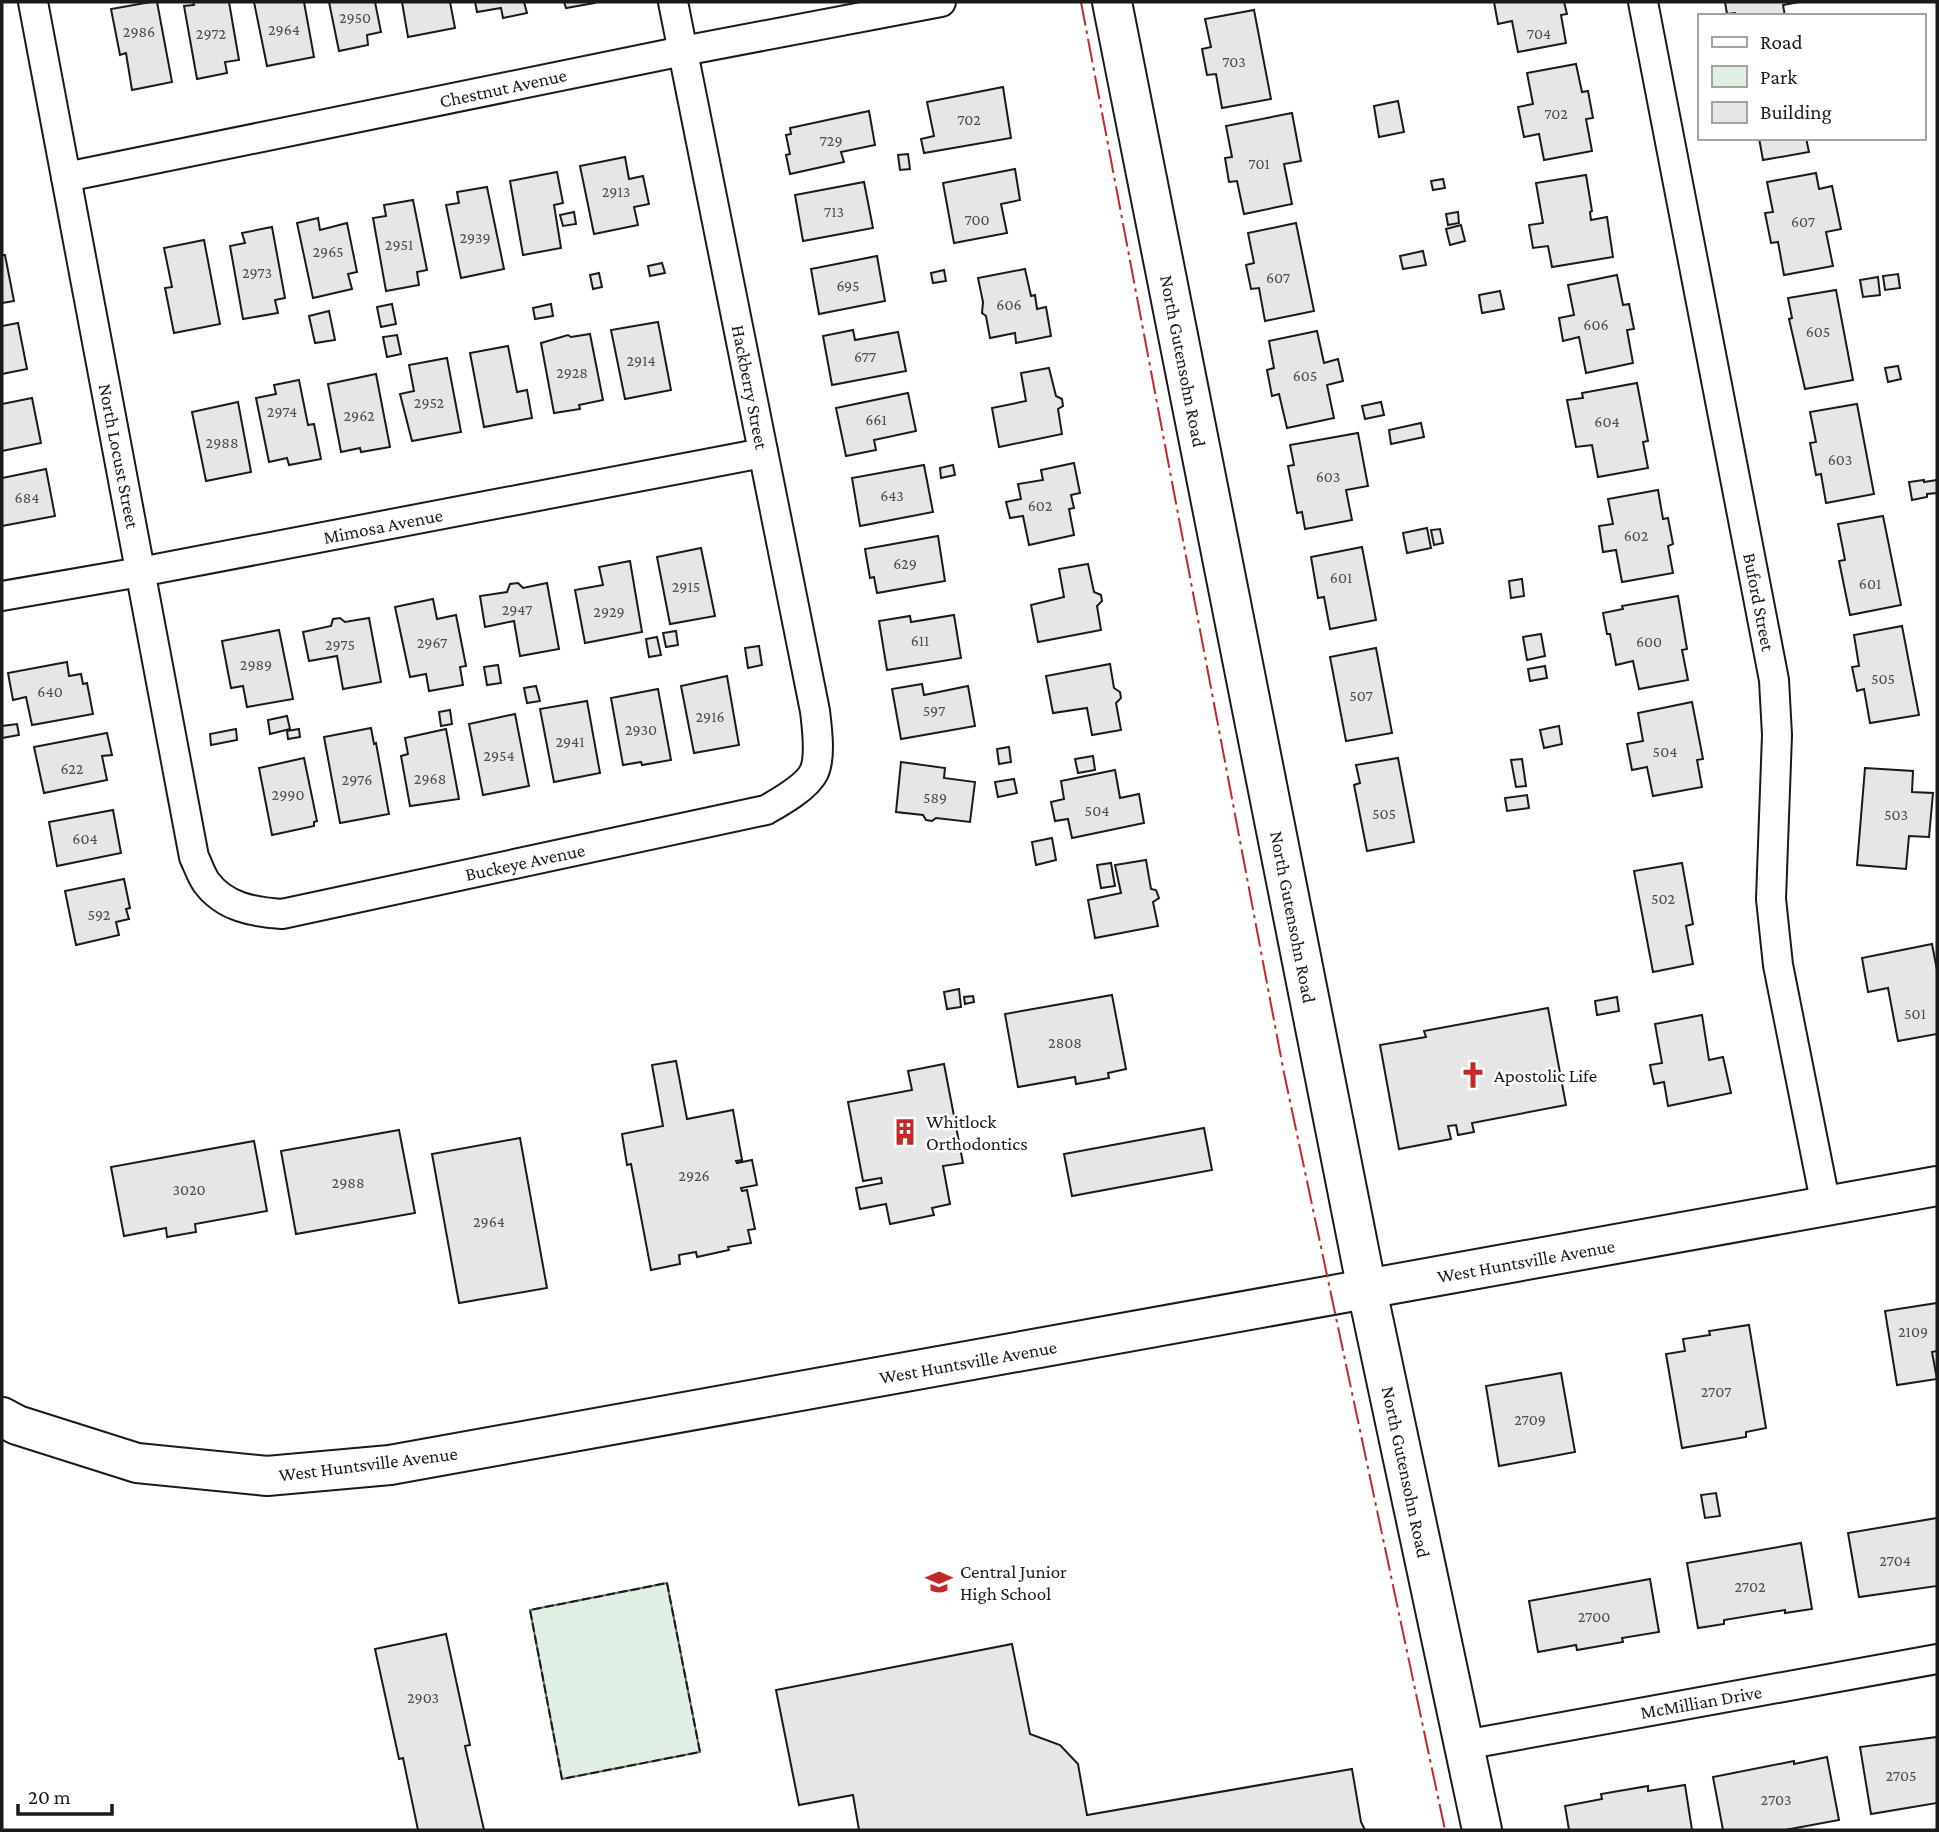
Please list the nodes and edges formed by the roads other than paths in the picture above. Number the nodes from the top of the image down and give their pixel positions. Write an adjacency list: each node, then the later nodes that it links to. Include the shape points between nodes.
1 (33, 2): 7 (street, North Locust Street)
2 (673, 2): 6 (street, Hackberry Street)
3 (941, 2): 6 (street, Chestnut Avenue)
4 (1112, 2): 15 (main road, North Gutensohn Road)
5 (1643, 2): 14 (street, Buford Street, via 1774,680 1772,912 1778,965)
6 (682, 51): 7 (street, Chestnut Avenue); 8 (street, Hackberry Street)
7 (66, 177): 9 (street, North Locust Street)
8 (763, 453): 9 (street, Mimosa Avenue); 11 (street, Hackberry Street, via 815,711 818,743)
9 (141, 572): 10 (street, Mimosa Avenue); 12 (street, North Locust Street, via 194,857 206,883)
10 (2, 597)
11 (814, 773): 12 (street, Buckeye Avenue, via 766,810 282,914 251,912)
12 (226, 901)
13 (1937, 1186): 14 (main road, West Huntsville Avenue)
14 (1826, 1206): 15 (main road, West Huntsville Avenue)
15 (1367, 1290): 16 (main road, West Huntsville Avenue, via 390,1465 267,1476 137,1463); 18 (main road, North Gutensohn Road)
16 (2, 1417)
17 (1937, 1659): 18 (street, McMillian Drive)
18 (1464, 1745): 19 (main road, North Gutensohn Road)
19 (1482, 1830)

